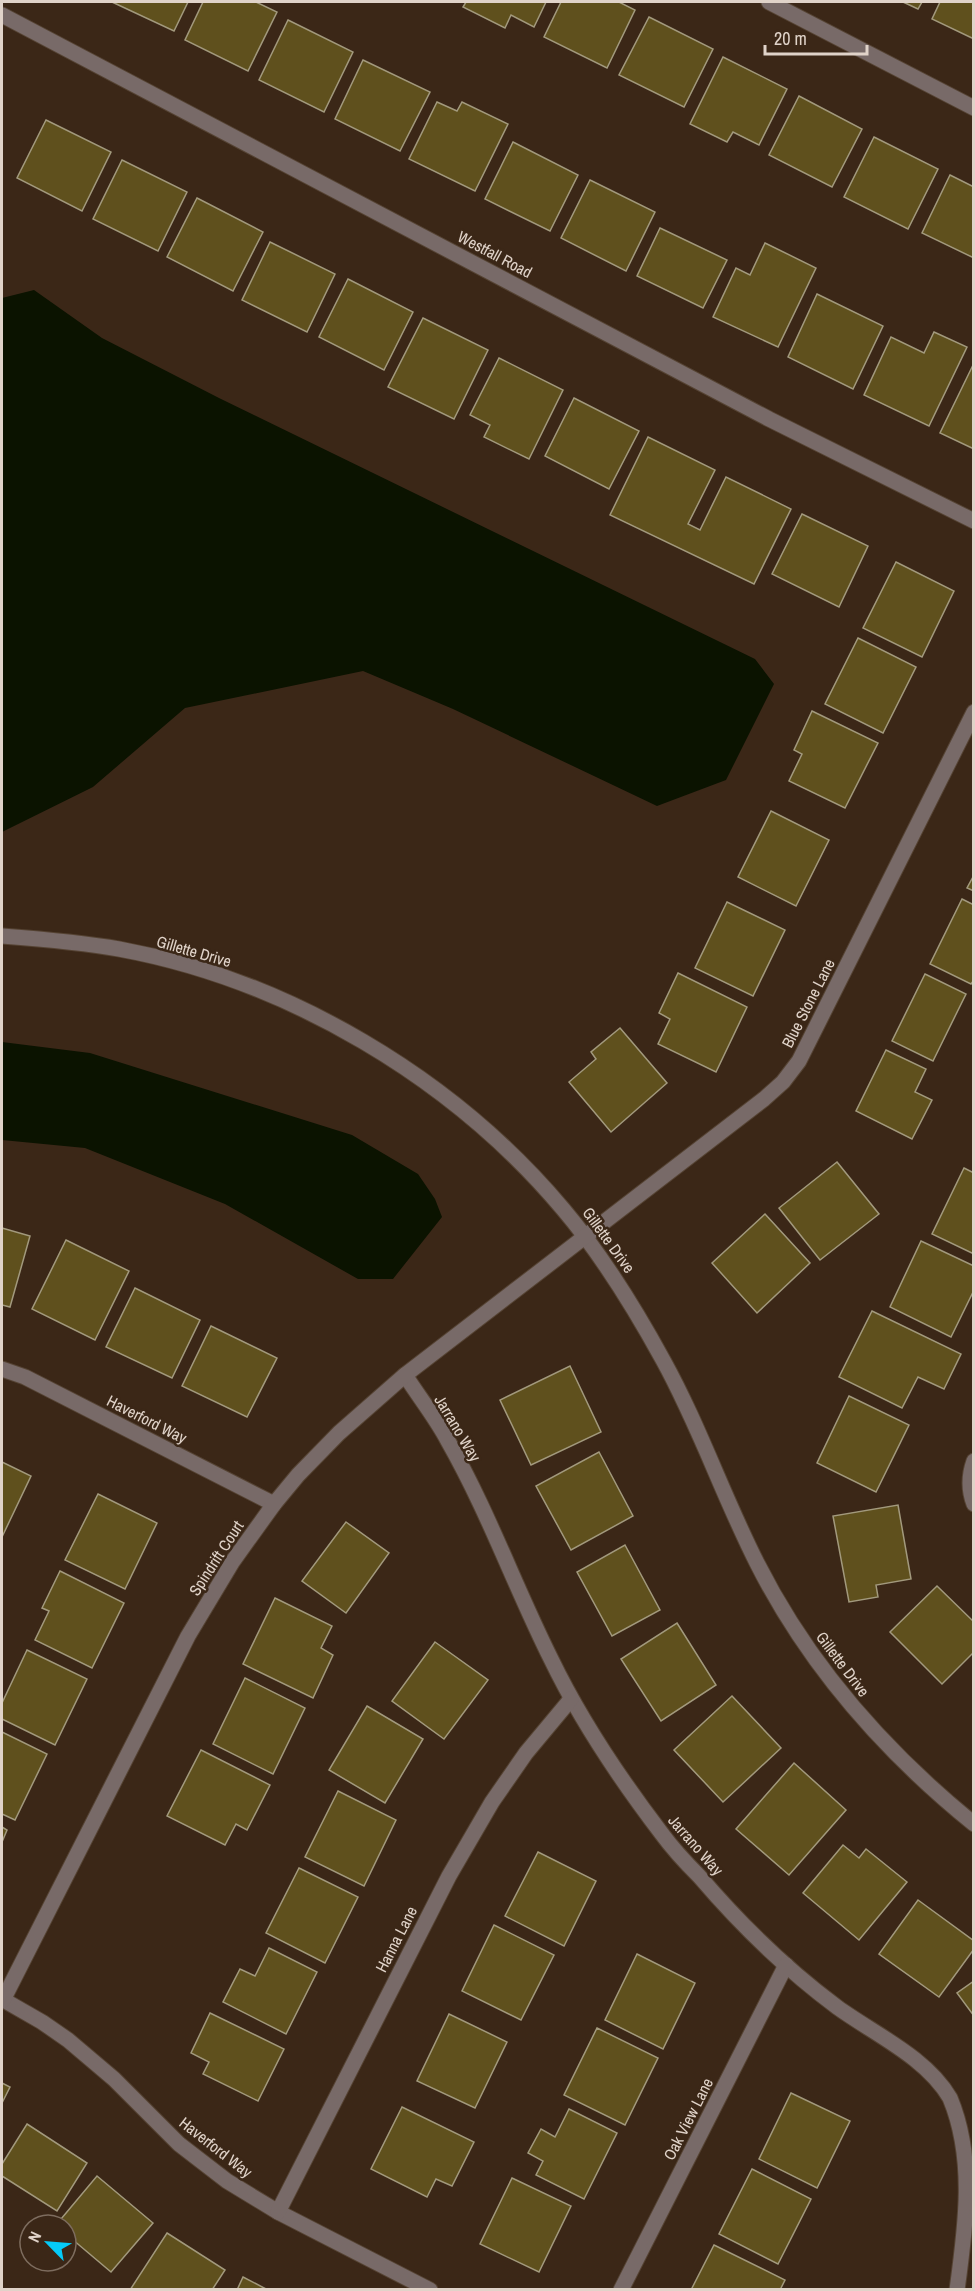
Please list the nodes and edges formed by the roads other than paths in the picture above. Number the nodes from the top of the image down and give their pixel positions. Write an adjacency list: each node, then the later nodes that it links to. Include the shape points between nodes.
1 (769, 2): 3 (street)
2 (2, 15): 4 (street, Westfall Road, via 759,414)
3 (974, 108)
4 (974, 521)
5 (974, 712): 7 (street, Blue Stone Lane, via 799,1060 783,1082)
6 (2, 936): 7 (street, Gillette Drive, via 122,949 207,972 316,1015 393,1059 464,1111 529,1171)
7 (585, 1237): 9 (street, Spindrift Court); 14 (street, Gillette Drive, via 621,1286 665,1362 756,1562 784,1612 833,1684 891,1750 932,1791)
8 (2, 1369): 11 (street, Haverford Way, via 25,1377)
9 (405, 1376): 11 (street, Spindrift Court, via 339,1433); 13 (street, Jarrano Way, via 452,1448)
10 (974, 1461): 12 (street, via 970,1472)
11 (274, 1504): 16 (street, Spindrift Court, via 233,1561 189,1636)
12 (974, 1504)
13 (571, 1699): 15 (street, Jarrano Way, via 605,1756 663,1836 729,1911); 17 (street, Hanna Lane, via 526,1752 449,1876)
14 (974, 1824)
15 (786, 1965): 19 (street, Oak View Lane); 20 (street, Jarrano Way, via 836,2006 913,2059 952,2102 967,2140 971,2165)
16 (2, 2000): 17 (street, Haverford Way, via 68,2040 179,2144 227,2181)
17 (278, 2212): 18 (street, Haverford Way)
18 (430, 2289)
19 (621, 2289)
20 (957, 2289)

